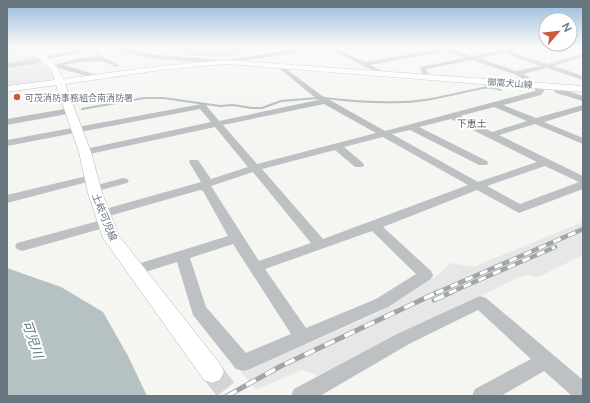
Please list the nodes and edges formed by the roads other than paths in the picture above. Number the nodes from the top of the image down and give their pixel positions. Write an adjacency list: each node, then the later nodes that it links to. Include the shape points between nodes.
1 (53, 66): 13 (street); 16 (main road, 土岐可児線)
2 (187, 66): 9 (main road, 御嵩犬山線)
3 (268, 66): 10 (main road, 御嵩犬山線)
4 (368, 66): 12 (street)
5 (416, 66): 14 (street)
6 (495, 66): 11 (street)
7 (547, 66): 11 (street)
8 (553, 66): 15 (street)
9 (172, 67): 13 (main road, 御嵩犬山線)
10 (281, 67): 12 (main road, 御嵩犬山線); 23 (street)
11 (516, 73): 18 (street)
12 (384, 74): 14 (main road, 御嵩犬山線)
13 (98, 77): 16 (main road, 御嵩犬山線)
14 (426, 77): 18 (main road, 御嵩犬山線)
15 (583, 78)
16 (60, 82): 21 (main road, 御嵩犬山線); 27 (main road, 土岐可児線)
17 (583, 84): 20 (street)
18 (536, 85): 19 (main road, 御嵩犬山線); 25 (street, via 540,91 538,94)
19 (555, 87): 20 (main road, 御嵩犬山線); 24 (street, via 559,91)
20 (569, 88): 22 (main road, 御嵩犬山線)
21 (7, 89)
22 (583, 89)
23 (322, 99): 31 (street); 34 (street)
24 (583, 99)
25 (496, 105): 28 (street); 29 (street)
26 (583, 107): 29 (street)
27 (70, 111): 30 (street); 33 (main road, 土岐可児線)
28 (452, 116): 32 (street); 35 (street)
29 (536, 121): 35 (street); 36 (street)
30 (7, 122)
31 (216, 123): 33 (street, via 202,106); 40 (street); 46 (street)
32 (411, 127): 34 (street); 39 (street)
33 (77, 130): 37 (street); 40 (main road, 土岐可児線)
34 (386, 134): 38 (street); 41 (street)
35 (491, 135): 43 (street)
36 (582, 140)
37 (7, 144)
38 (337, 147): 45 (street); 46 (street)
39 (450, 147): 41 (street); 44 (street)
40 (85, 152): 49 (main road, 土岐可児線)
41 (425, 156): 52 (street)
42 (194, 162): 50 (street)
43 (546, 162): 47 (street); 52 (street)
44 (483, 163)
45 (359, 165)
46 (255, 168): 50 (street); 57 (street)
47 (583, 180)
48 (123, 181): 49 (street)
49 (93, 184): 53 (street); 54 (main road, 土岐可児線)
50 (204, 184): 54 (street, via 130,206); 56 (street)
51 (583, 185): 52 (street, via 519,209)
52 (477, 186): 55 (street)
53 (7, 199)
54 (104, 218): 58 (street); 61 (main road, 土岐可児線, via 111,238)
55 (374, 226): 57 (street); 62 (street, via 426,275 382,303)
56 (236, 238): 59 (street); 60 (street)
57 (320, 244): 60 (street)
58 (22, 246)
59 (182, 256): 61 (street); 62 (street, via 199,310 243,363)
60 (256, 267): 62 (street)
61 (136, 270): 64 (main road, 土岐可児線)
62 (302, 336)
63 (546, 360): 65 (street); 66 (street, via 480,302 403,339); 67 (street)
64 (212, 372)
65 (583, 393)
66 (301, 396)
67 (482, 396)

